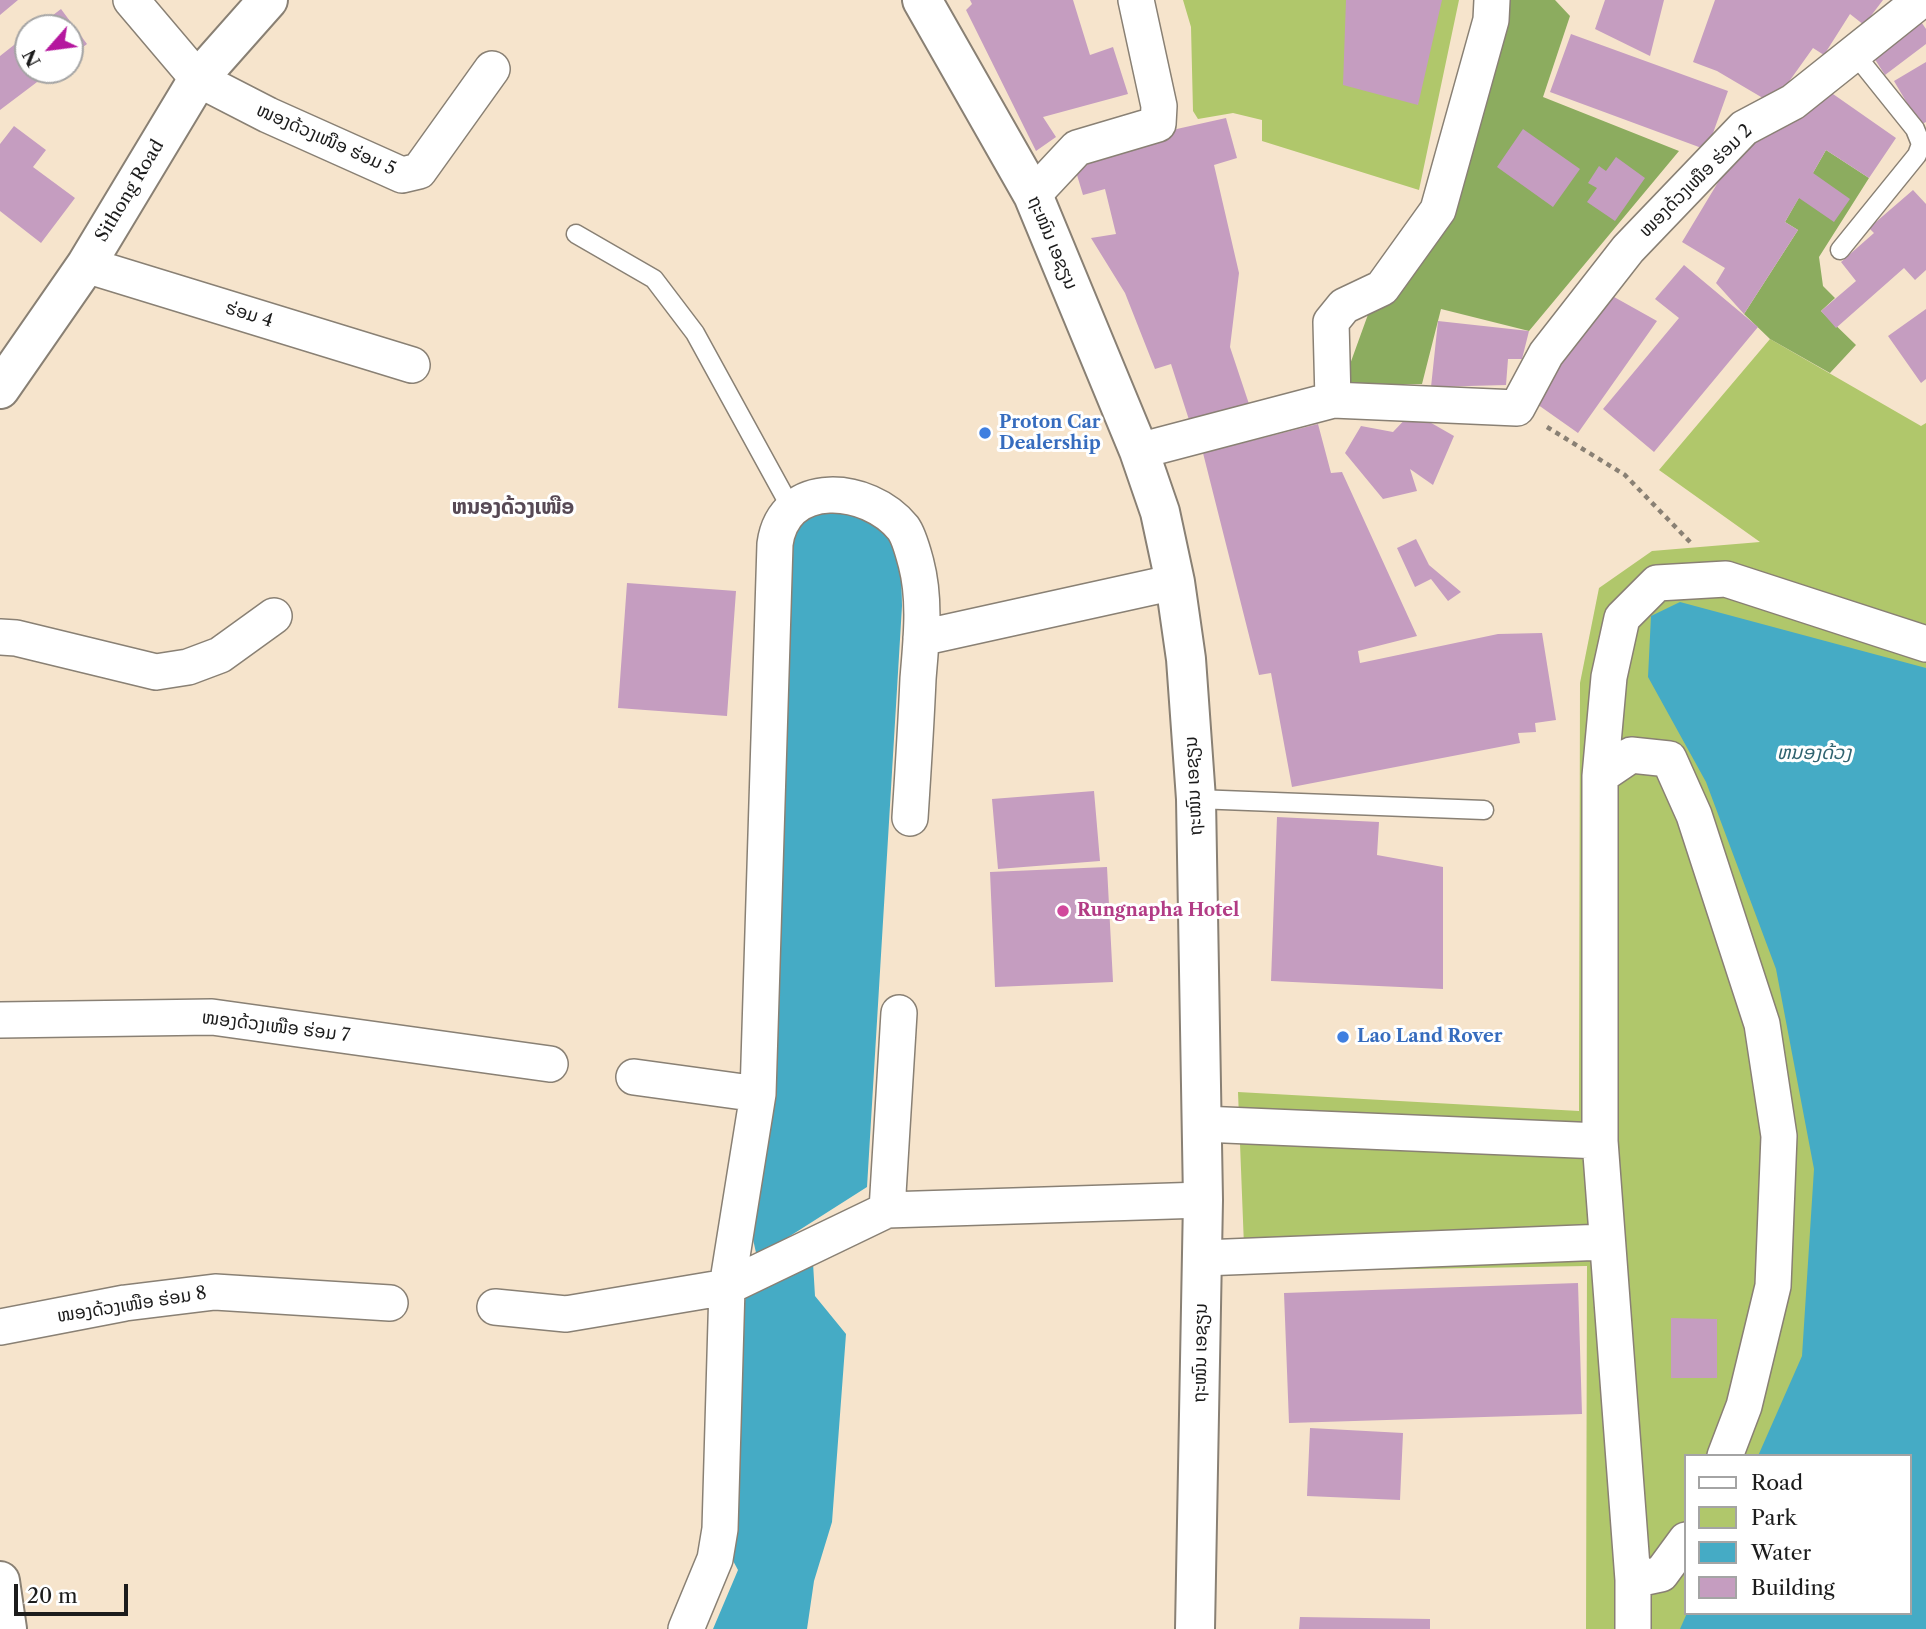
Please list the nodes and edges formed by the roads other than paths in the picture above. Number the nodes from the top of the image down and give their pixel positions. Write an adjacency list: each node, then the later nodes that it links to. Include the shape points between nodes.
1 (131, 0): 9 (street)
2 (268, 0): 9 (main road, Sithong Road)
3 (922, 0): 10 (main road, ຖະໜົນ ເອຊຽນ)
4 (1136, 0): 10 (street, via 1159,106 1158,124 1077,148)
5 (1492, 0): 16 (street, via 1491,20 1438,210 1382,288 1344,306 1331,322)
6 (1921, 0): 7 (street, ໜອງດ້ວງເໜືອ ຮ່ອມ 2)
7 (1854, 53): 12 (lane, via 1916,129 1921,144); 16 (street, ໜອງດ້ວງເໜືອ ຮ່ອມ 2, via 1793,102 1744,128 1670,203 1546,354 1517,408)
8 (492, 69): 9 (street, ໜອງດ້ວງເໜືອ ຮ່ອມ 5, via 412,175 402,175 268,115)
9 (198, 79): 13 (main road, Sithong Road)
10 (1033, 195): 17 (main road, ຖະໜົນ ເອຊຽນ)
11 (576, 234): 18 (lane, via 654,279 678,307)
12 (1840, 250)
13 (86, 265): 14 (street, ຮ່ອມ 4); 15 (main road, Sithong Road)
14 (412, 365)
15 (0, 389)
16 (1333, 400): 17 (street)
17 (1139, 451): 19 (main road, ຖະໜົນ ເອຊຽນ, via 1160,512)
18 (791, 508): 22 (street, via 828,494 883,508 905,530 916,563 922,600); 32 (street, via 777,529 775,544)
19 (1175, 582): 22 (street); 25 (main road, ຖະໜົນ ເອຊຽນ, via 1186,659)
20 (274, 616): 21 (street, via 220,655 156,673)
21 (0, 637)
22 (921, 638): 27 (street)
23 (1926, 645): 24 (street, via 1726,579 1657,583 1622,618 1609,677)
24 (1600, 775): 34 (street); 43 (street, via 1631,755 1669,759 1694,815 1762,1024 1780,1136 1773,1286 1744,1406)
25 (1196, 799): 26 (lane); 33 (main road, ຖະໜົນ ເອຊຽນ)
26 (1484, 810)
27 (910, 818)
28 (898, 1013): 36 (street)
29 (0, 1020): 30 (street, ໜອງດ້ວງເໜືອ ຮ່ອມ 7, via 212,1017)
30 (550, 1064)
31 (634, 1077): 32 (street)
32 (758, 1094): 39 (street)
33 (1202, 1124): 34 (street); 35 (main road, ຖະໜົນ ເອຊຽນ)
34 (1600, 1141): 37 (street)
35 (1203, 1200): 36 (street); 38 (main road, ຖະໜົນ ເອຊຽນ)
36 (887, 1210): 39 (street)
37 (1605, 1242): 38 (street); 45 (street)
38 (1203, 1258): 49 (main road, ຖະໜົນ ເອຊຽນ)
39 (734, 1284): 41 (street, via 566,1314); 48 (street, via 720,1529 715,1559)
40 (390, 1303): 42 (street, ໜອງດ້ວງເໜືອ ຮ່ອມ 8, via 215,1292 125,1303)
41 (495, 1307)
42 (0, 1327)
43 (1726, 1454)
44 (1685, 1541): 45 (street, via 1661,1574)
45 (1633, 1580): 50 (street)
46 (0, 1581): 47 (main road)
47 (7, 1629)
48 (686, 1629)
49 (1195, 1629)
50 (1633, 1629)

